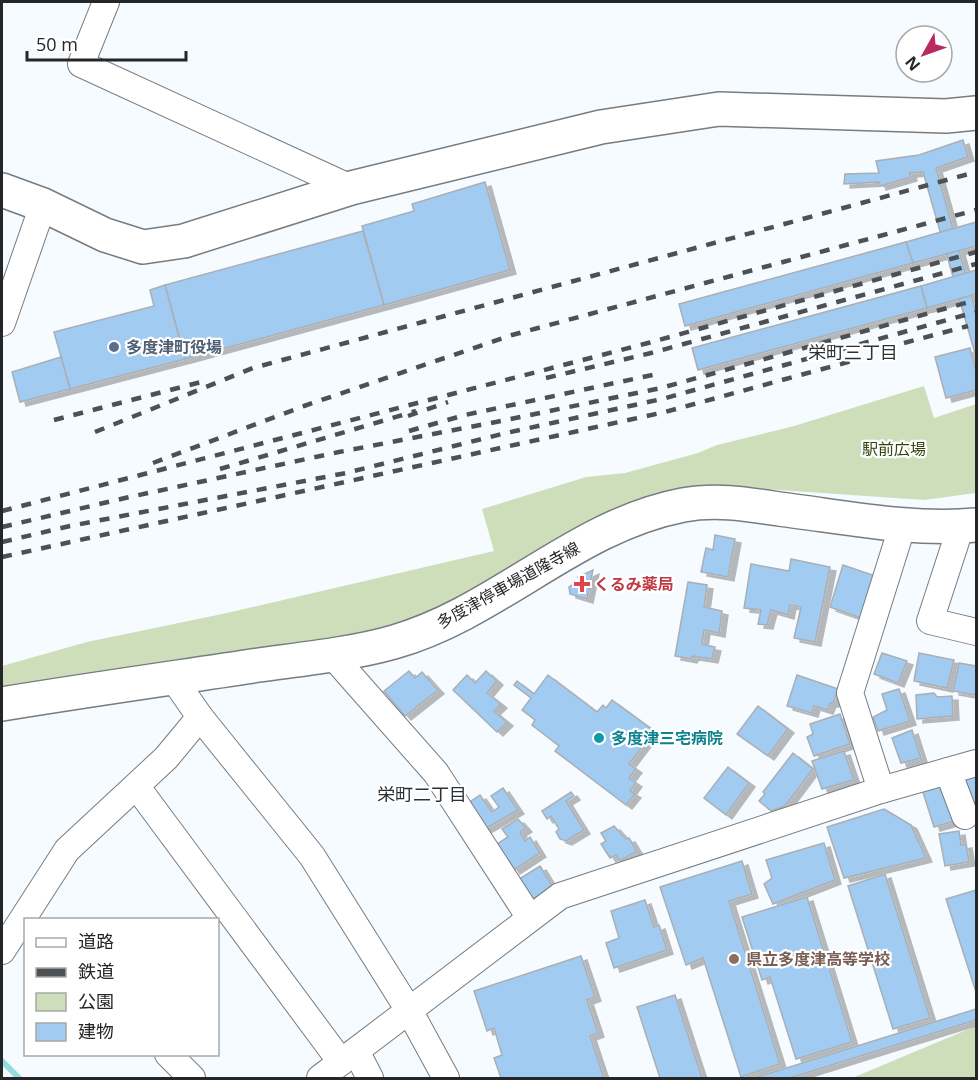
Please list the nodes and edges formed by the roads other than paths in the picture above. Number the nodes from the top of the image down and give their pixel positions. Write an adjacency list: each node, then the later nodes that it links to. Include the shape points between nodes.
1 (106, 2): 3 (street, via 81,64)
2 (976, 113): 3 (street, via 946,116 719,109 601,127)
3 (351, 188): 5 (street, via 184,241 142,247 105,235)
4 (2, 190): 5 (street)
5 (44, 205): 6 (street)
6 (2, 323)
7 (903, 524): 8 (street, 多度津停車場道隆寺線); 10 (street, 多度津停車場道隆寺線, via 727,501 686,504 646,513 604,530 442,624 394,642); 17 (street, via 850,693)
8 (969, 526): 9 (street, via 930,621)
9 (976, 632)
10 (332, 654): 11 (street, 多度津停車場道隆寺線); 20 (street, via 436,773)
11 (173, 678): 12 (street, 多度津停車場道隆寺線); 13 (street)
12 (5, 707)
13 (200, 717): 16 (street); 23 (street, via 312,856)
14 (976, 763): 15 (street)
15 (948, 771): 17 (street); 18 (street)
16 (136, 787): 19 (street, via 67,850); 25 (street)
17 (881, 790): 20 (street, via 560,896)
18 (965, 816)
19 (25, 918)
20 (530, 918): 23 (street)
21 (24, 919): 22 (street)
22 (2, 951)
23 (410, 1012): 25 (street); 29 (street)
24 (170, 1056): 26 (street)
25 (349, 1056): 27 (street); 28 (street)
26 (192, 1078)
27 (320, 1078)
28 (370, 1078)
29 (446, 1078)

